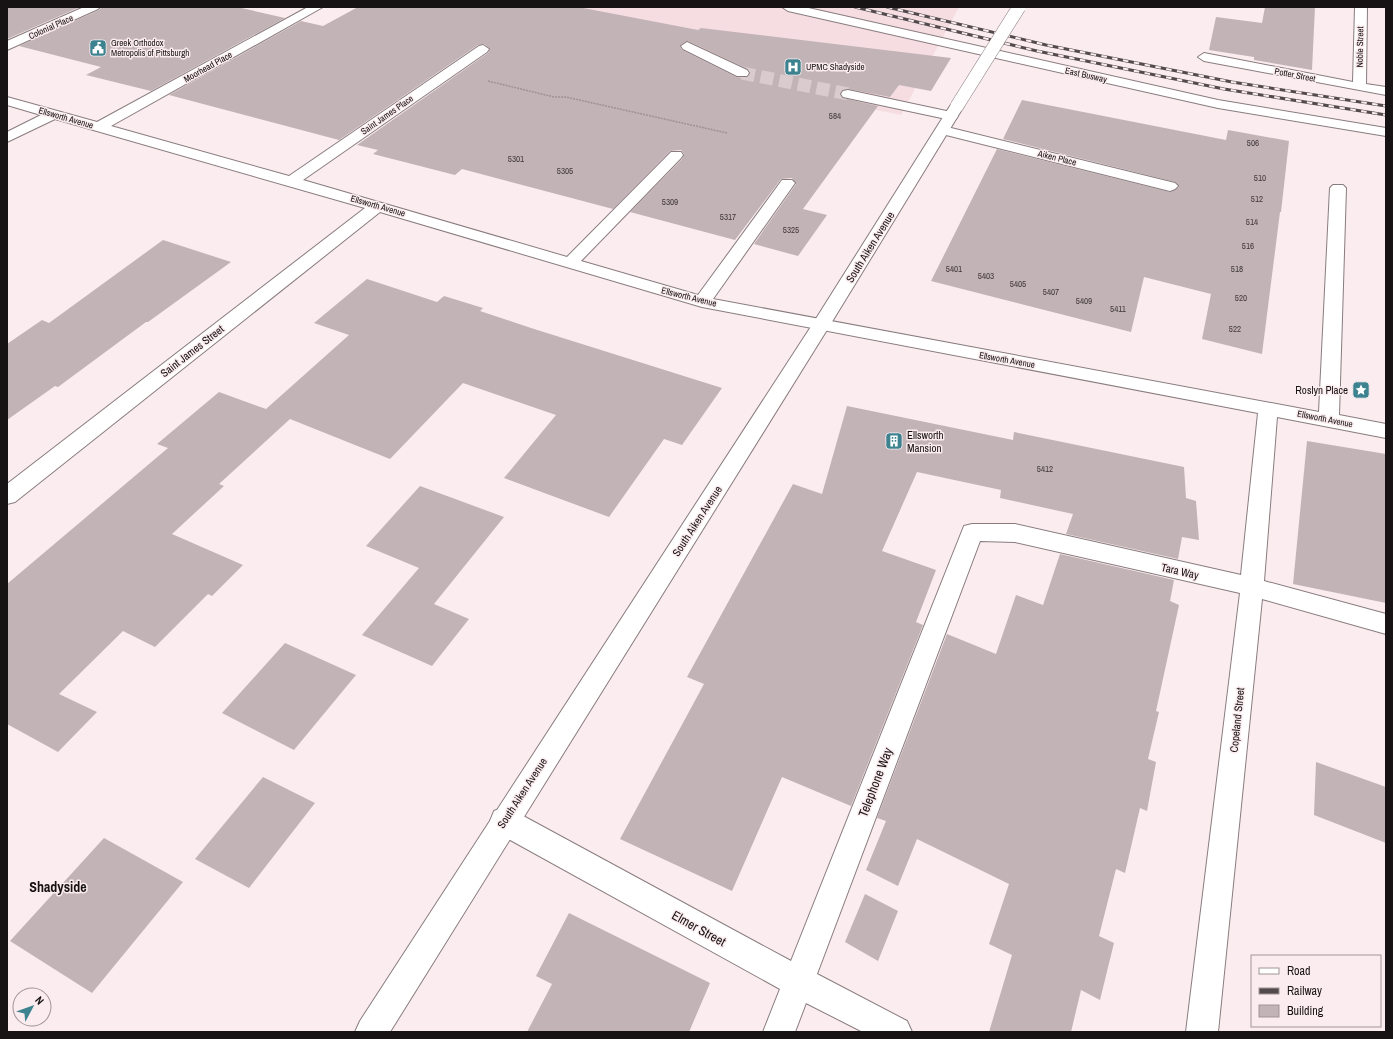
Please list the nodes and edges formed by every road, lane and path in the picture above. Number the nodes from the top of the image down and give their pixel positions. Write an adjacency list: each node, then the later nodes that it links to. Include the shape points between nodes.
1 (94, 7): 6 (street, Colonial Place)
2 (317, 7): 18 (street, Moorhead Place)
3 (788, 7): 20 (street, East Busway, via 1218,104)
4 (1019, 7): 16 (street, South Aiken Avenue, bridge)
5 (1361, 7): 12 (street, Noble Street)
6 (7, 46)
7 (687, 46): 11 (street)
8 (483, 49): 10 (street, Saint James Place)
9 (1204, 57): 12 (street, Potter Street)
10 (454, 69): 21 (path, via 487,77 488,82); 24 (street, Saint James Place)
11 (742, 73)
12 (1359, 88): 13 (street, Potter Street)
13 (1386, 91)
14 (848, 94): 16 (street)
15 (7, 101): 17 (street, Ellsworth Avenue)
16 (954, 111): 19 (street, South Aiken Avenue)
17 (54, 114): 18 (street, Ellsworth Avenue); 22 (street)
18 (100, 127): 24 (street, Ellsworth Avenue)
19 (943, 130): 26 (street, Aiken Place); 31 (street, South Aiken Avenue)
20 (1386, 132)
21 (727, 133)
22 (7, 138)
23 (676, 155): 29 (street)
24 (291, 182): 28 (street, Ellsworth Avenue)
25 (787, 183): 30 (street)
26 (1170, 186)
27 (1338, 188): 33 (street)
28 (377, 206): 29 (street, Ellsworth Avenue); 35 (street, Saint James Street)
29 (571, 262): 30 (street, Ellsworth Avenue)
30 (702, 302): 31 (street, Ellsworth Avenue)
31 (821, 326): 32 (street, Ellsworth Avenue); 39 (street, South Aiken Avenue)
32 (1268, 408): 33 (street, Ellsworth Avenue); 37 (street, Copeland Street)
33 (1329, 420): 34 (street, Ellsworth Avenue)
34 (1386, 431)
35 (7, 496)
36 (972, 532): 37 (street, Tara Way, via 1015,533); 40 (street, Telephone Way)
37 (1252, 588): 38 (street, Tara Way); 44 (street, Copeland Street)
38 (1386, 624)
39 (504, 821): 40 (street, Elmer Street); 41 (street, South Aiken Avenue)
40 (797, 981): 42 (street, Telephone Way); 43 (street, Elmer Street)
41 (371, 1032)
42 (779, 1032)
43 (896, 1032)
44 (1202, 1032)

